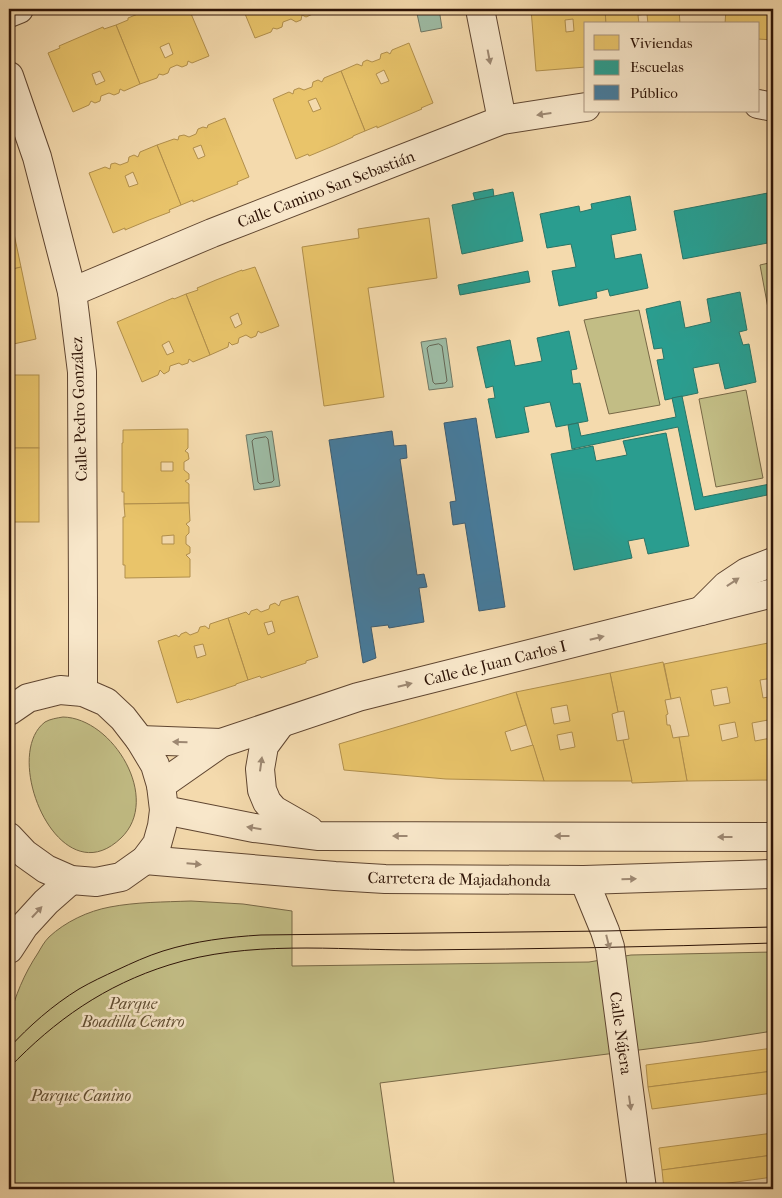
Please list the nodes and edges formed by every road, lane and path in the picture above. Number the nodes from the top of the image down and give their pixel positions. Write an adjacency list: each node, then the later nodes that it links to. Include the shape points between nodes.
1 (19, 9): 3 (street)
2 (480, 9): 8 (street, one-way to 8)
3 (9, 13)
4 (9, 76): 9 (street, Calle Pedro González, via 37,157)
5 (760, 104): 7 (street)
6 (584, 107): 8 (street, Calle Camino San Sebastián, one-way to 8)
7 (773, 107)
8 (502, 120): 9 (street, Calle Camino San Sebastián, via 220,230)
9 (72, 292): 13 (street, Calle Pedro González, via 82,372)
10 (773, 562): 12 (street, one-way to 10, via 726,586 747,572)
11 (773, 593): 12 (street, Calle de Juan Carlos I)
12 (700, 612): 15 (street, Calle de Juan Carlos I, one-way to 12, via 358,697)
13 (83, 692): 14 (street, via 60,690); 16 (street, via 106,702)
14 (15, 701)
15 (281, 724): 17 (street, Calle de Juan Carlos I); 19 (street, one-way to 15, via 274,810 262,790 260,769 264,746)
16 (140, 740): 17 (street, Calle de Juan Carlos I, one-way to 16); 18 (street, via 155,765)
17 (220, 743): 18 (street, Calle de Juan Carlos I)
18 (162, 798): 19 (street, one-way to 18, via 254,828); 22 (street, via 162,826 157,844)
19 (319, 836): 21 (street, one-way to 19)
20 (9, 837): 24 (street, via 46,869)
21 (773, 837)
22 (145, 860): 24 (street, via 121,876 96,882); 25 (street, Carretera de Majadahonda, one-way to 25, via 377,878)
23 (773, 874): 25 (street, Carretera de Majadahonda, one-way to 23)
24 (71, 880): 26 (street, one-way to 24, via 24,926)
25 (584, 880): 27 (street, Calle Nájera, one-way to 27, via 610,947)
26 (9, 949)
27 (642, 1189)

